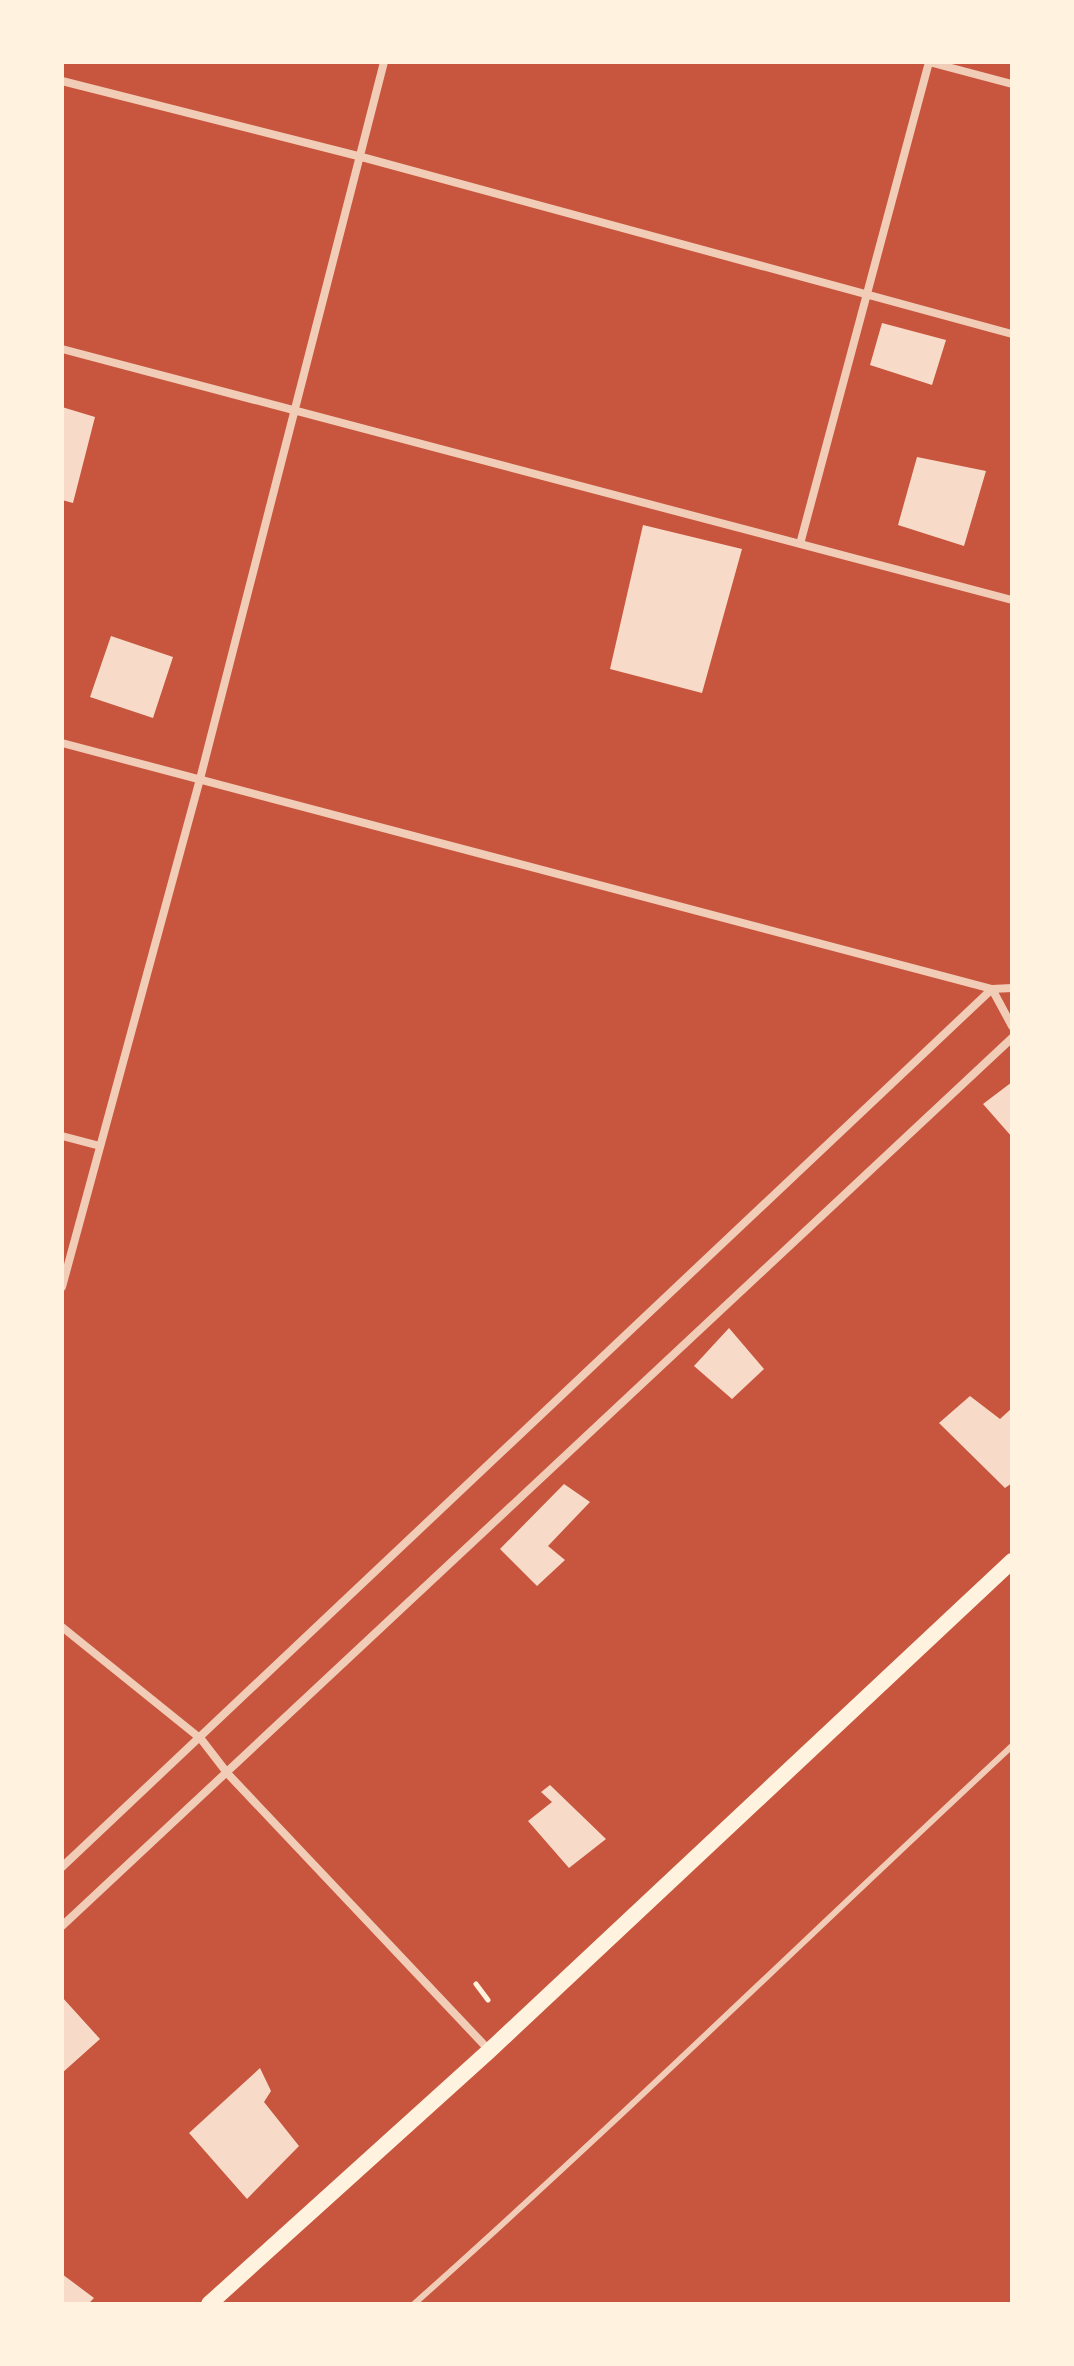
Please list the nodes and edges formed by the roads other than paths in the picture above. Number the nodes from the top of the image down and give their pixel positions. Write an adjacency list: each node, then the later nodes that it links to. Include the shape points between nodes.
1 (384, 62): 5 (street)
2 (929, 62): 4 (street); 6 (street)
3 (62, 81): 5 (street)
4 (1012, 84)
5 (358, 156): 6 (street); 9 (street)
6 (868, 296): 7 (street); 10 (street)
7 (1012, 334)
8 (62, 349): 9 (street)
9 (292, 411): 10 (street); 13 (street)
10 (800, 544): 11 (street)
11 (1012, 600)
12 (62, 743): 13 (street)
13 (200, 779): 15 (street); 19 (street)
14 (1012, 988): 15 (street)
15 (992, 989): 16 (street); 23 (street)
16 (1012, 1026)
17 (1012, 1038): 25 (street)
18 (62, 1136): 19 (street)
19 (100, 1146): 20 (street)
20 (62, 1287)
21 (1012, 1561): 28 (main road)
22 (62, 1627): 23 (street)
23 (201, 1739): 25 (street); 26 (street)
24 (1012, 1746): 30 (lane, via 686,2049 560,2174)
25 (228, 1774): 27 (street); 28 (street)
26 (62, 1867)
27 (62, 1926)
28 (489, 2051): 29 (main road)
29 (209, 2304)
30 (414, 2304)

